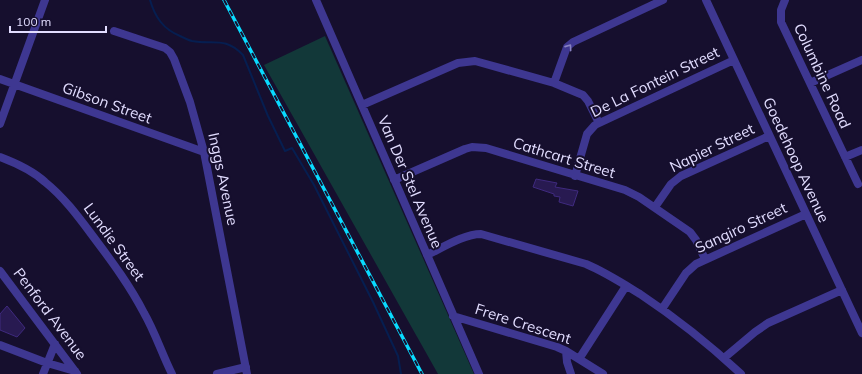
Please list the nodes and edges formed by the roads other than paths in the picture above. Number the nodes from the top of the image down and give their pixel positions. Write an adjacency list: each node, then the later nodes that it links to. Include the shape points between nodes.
1 (45, 0): 12 (street)
2 (316, 0): 13 (street, Van Der Stel Avenue)
3 (663, 0): 10 (street, one-way to 3, via 567,47 573,42)
4 (706, 0): 7 (street, Goedehoop Avenue)
5 (785, 0): 11 (street, Columbine Road, via 781,10 781,22)
6 (114, 31): 18 (street, Inggs Avenue, via 170,52 190,102)
7 (734, 60): 14 (street, De La Fontein Street); 16 (street, Goedehoop Avenue)
8 (862, 60): 11 (street)
9 (0, 79): 12 (street, Gibson Street)
10 (554, 83): 13 (street, via 476,61 466,61); 14 (street, via 583,95)
11 (810, 83): 20 (street, Columbine Road)
12 (14, 84): 15 (street); 18 (street, Gibson Street)
13 (362, 105): 22 (street, Van Der Stel Avenue)
14 (599, 123): 21 (street, De La Fontein Street, via 588,134)
15 (0, 124)
16 (769, 136): 24 (street, Napier Street, via 681,176 671,184); 25 (street, Goedehoop Avenue)
17 (862, 150): 20 (street)
18 (204, 152): 40 (street, Inggs Avenue)
19 (0, 157): 43 (street, Lundie Street, via 30,170 71,208 135,296)
20 (845, 157): 23 (street, Columbine Road)
21 (575, 176): 22 (street, Cathcart Street, via 486,148 472,147); 24 (street, Cathcart Street, via 631,193)
22 (394, 180): 26 (street, Van Der Stel Avenue)
23 (858, 184)
24 (655, 207): 27 (street, Cathcart Street, via 690,232)
25 (806, 214): 27 (street, Sangiro Street); 30 (street, Goedehoop Avenue)
26 (426, 255): 29 (street, via 466,237 481,234 586,264); 32 (street, Van Der Stel Avenue)
27 (705, 259): 31 (street, Sangiro Street, via 686,273)
28 (0, 271): 34 (street, Penford Avenue)
29 (626, 286): 31 (street); 38 (street)
30 (842, 290): 33 (street, Goedehoop Avenue); 37 (street, via 768,323)
31 (662, 309): 37 (street)
32 (453, 316): 36 (street, Frere Crescent, via 551,344); 45 (street, Van Der Stel Avenue)
33 (862, 333)
34 (55, 344): 39 (street); 41 (street, Penford Avenue)
35 (0, 345): 39 (street)
36 (566, 351): 38 (street, Frere Crescent); 46 (street)
37 (724, 358): 48 (street)
38 (579, 359): 47 (street, Frere Crescent)
39 (47, 363): 41 (street); 42 (street)
40 (247, 371): 44 (street)
41 (76, 373)
42 (43, 374)
43 (172, 374)
44 (217, 374)
45 (479, 374)
46 (571, 374)
47 (603, 374)
48 (741, 374)

